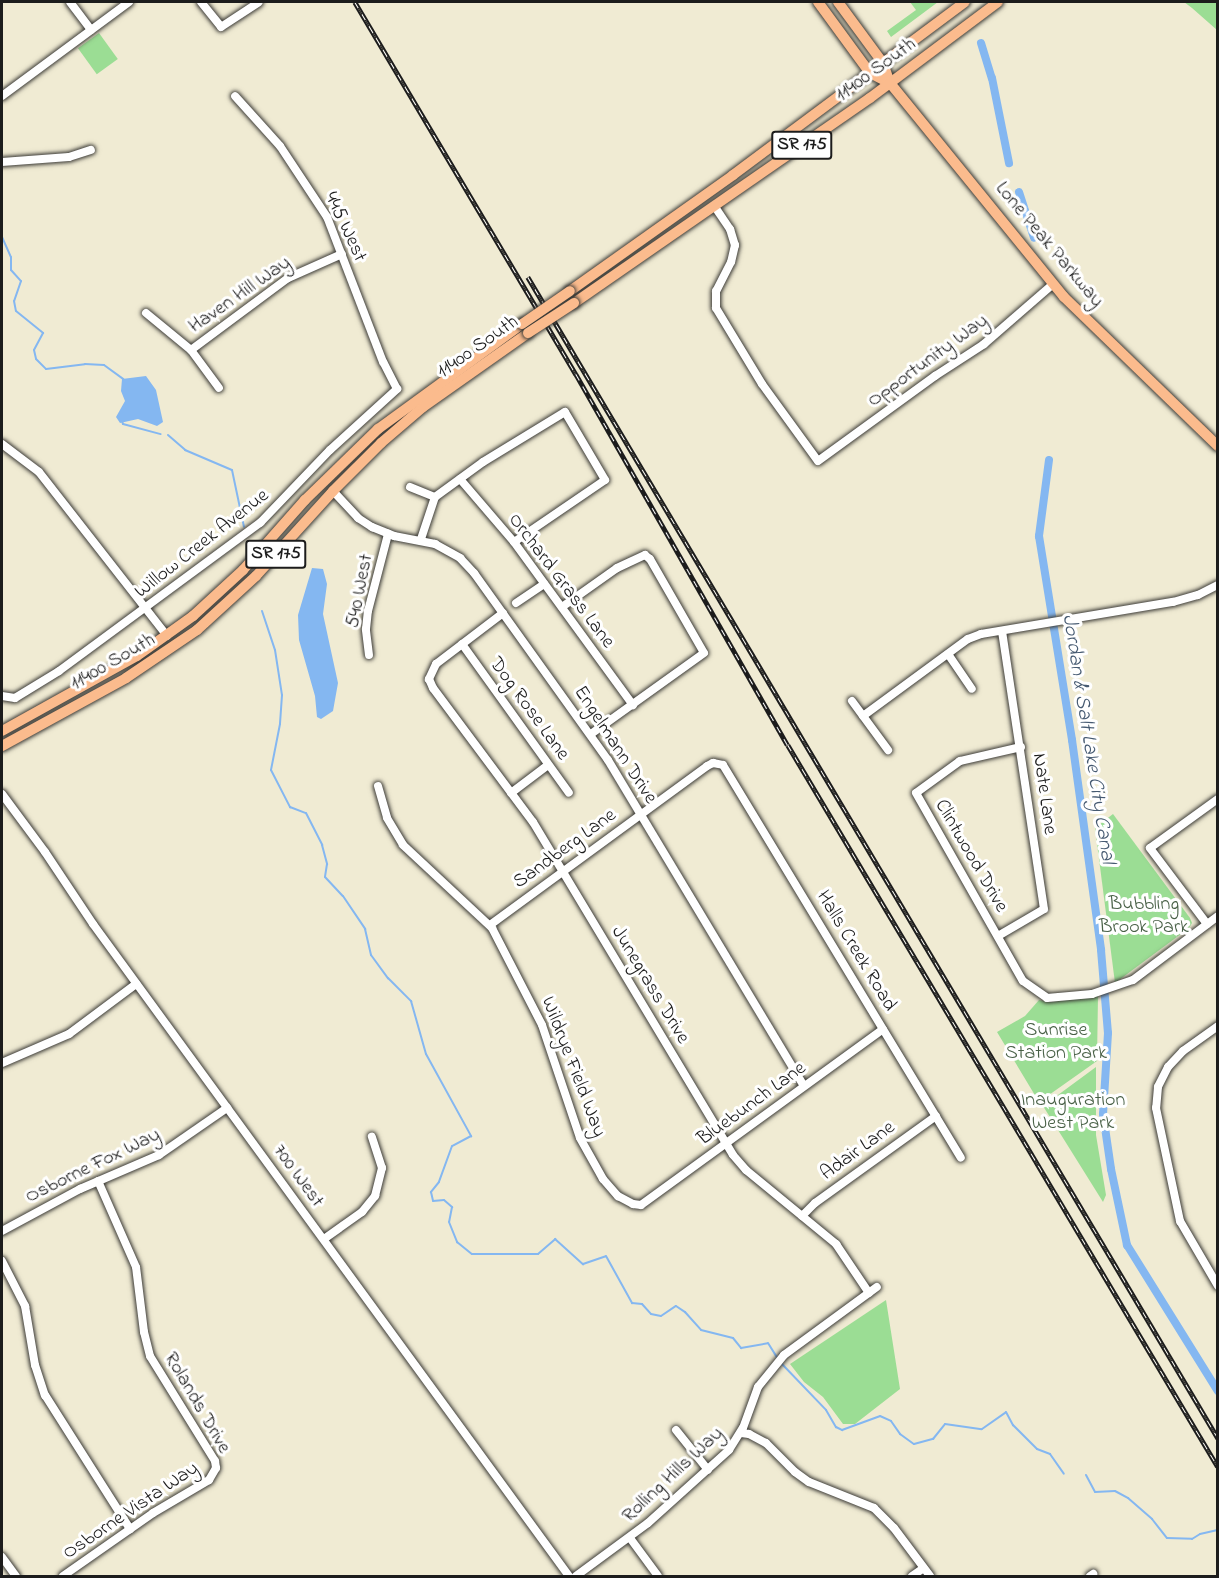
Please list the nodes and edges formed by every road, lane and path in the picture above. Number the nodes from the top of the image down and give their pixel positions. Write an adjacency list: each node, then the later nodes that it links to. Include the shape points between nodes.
1 (70, 2): 9 (street)
2 (129, 2): 9 (street)
3 (201, 2): 4 (street, via 221,27)
4 (259, 2)
5 (818, 2): 11 (main road)
6 (838, 2): 10 (main road)
7 (965, 2): 10 (main road, 11400 South / SR 175)
8 (998, 2): 12 (main road, 11400 South / SR 175)
9 (91, 30): 13 (street)
10 (883, 63): 11 (main road, 11400 South / SR 175); 12 (main road)
11 (870, 73): 12 (main road); 21 (main road, 11400 South / SR 175, bridge, via 570,291)
12 (890, 83): 17 (main road, 11400 South / SR 175); 19 (main road, Lone Peak Parkway)
13 (2, 96)
14 (235, 96): 18 (street, 445 West, via 286,154 327,216)
15 (91, 150): 16 (street, via 69,157)
16 (2, 162)
17 (715, 207): 19 (street, Opportunity Way, via 730,229 735,245 716,291 716,308 762,384 818,461 984,344); 21 (main road, 11400 South / SR 175, bridge, via 574,303)
18 (342, 254): 22 (street, Haven Hill Way, via 288,278); 24 (street, 445 West, via 383,362)
19 (1053, 284): 27 (main road, Lone Peak Parkway)
20 (146, 313): 22 (street)
21 (525, 328): 25 (main road, 11400 South / SR 175); 30 (main road, 11400 South / SR 175, via 417,412)
22 (191, 350): 23 (street)
23 (219, 388)
24 (397, 388): 39 (street, Willow Creek Avenue, via 260,523)
25 (378, 429): 30 (main road, via 368,446 332,482); 42 (main road, 11400 South / SR 175, via 332,472 228,586)
26 (2, 444): 39 (street, via 39,472)
27 (1218, 446)
28 (460, 479): 31 (street); 34 (street, Orchard Grass Lane); 34 (street, via 565,412 605,480)
29 (410, 487): 31 (street)
30 (333, 491): 32 (street, Engelmann Drive, via 365,523); 53 (main road, 11400 South / SR 175, via 256,576 197,630 142,668)
31 (435, 497): 33 (street)
32 (388, 534): 33 (street, Engelmann Drive); 45 (street, 540 West, via 368,611)
33 (421, 539): 40 (street, Engelmann Drive, via 460,558)
34 (514, 542): 35 (street, Orchard Grass Lane)
35 (544, 584): 37 (street); 38 (street, Orchard Grass Lane)
36 (1218, 585): 41 (street, via 1173,602)
37 (516, 603)
38 (562, 607): 49 (street, Orchard Grass Lane); 49 (street, via 617,568 645,555 650,559 704,653)
39 (146, 609): 42 (street); 47 (street, Willow Creek Avenue, via 19,696)
40 (503, 613): 43 (street); 52 (street, Engelmann Drive)
41 (1002, 631): 44 (street, via 968,639); 54 (street, Nate Lane)
42 (167, 636): 51 (main road, 11400 South / SR 175, via 110,673)
43 (462, 644): 57 (street, Dog Rose Lane); 59 (street, Junegrass Drive, via 430,671 429,679)
44 (948, 654): 46 (street); 50 (street)
45 (369, 655)
46 (972, 689)
47 (4, 697)
48 (852, 701): 50 (street)
49 (633, 705): 52 (street)
50 (863, 716): 55 (street)
51 (2, 730)
52 (591, 734): 63 (street, Engelmann Drive)
53 (2, 746)
54 (1021, 747): 68 (street, Nate Lane, via 1044,909); 68 (street, Clintwood Drive, via 960,761 916,793)
55 (888, 750)
56 (720, 763): 63 (street, Sandberg Lane, via 707,766); 71 (street, Halls Creek Road, via 728,769)
57 (548, 765): 59 (street); 60 (street, Dog Rose Lane)
58 (378, 786): 67 (street, Wildrye Field Way, via 387,818 403,845)
59 (511, 793): 64 (street, Junegrass Drive)
60 (569, 793)
61 (2, 794): 69 (street, 700 West)
62 (1218, 799): 66 (street, via 1150,848)
63 (641, 815): 64 (street, Sandberg Lane); 73 (street, Engelmann Drive)
64 (562, 872): 67 (street, Sandberg Lane); 77 (street, Junegrass Drive)
65 (1218, 916): 66 (street)
66 (1207, 924): 68 (street, Clintwood Drive, via 1132,980 1100,992 1047,998 1023,981)
67 (490, 925): 80 (street, Wildrye Field Way, via 542,1025 580,1138 603,1179 618,1196)
68 (998, 936)
69 (136, 984): 72 (street, via 69,1034); 74 (street, 700 West)
70 (1218, 1026): 85 (street, via 1167,1067 1158,1087 1156,1108 1180,1221)
71 (883, 1029): 73 (street, Bluebunch Lane); 75 (street, Halls Creek Road)
72 (2, 1063)
73 (804, 1086): 77 (street, Bluebunch Lane)
74 (227, 1108): 79 (street, Osborne Fox Way, via 159,1155); 83 (street, 700 West)
75 (936, 1116): 78 (street, Halls Creek Road); 81 (street, Adair Lane)
76 (372, 1137): 83 (street, via 381,1161 378,1190 362,1212)
77 (726, 1143): 80 (street, Bluebunch Lane); 81 (street, Junegrass Drive, via 746,1170)
78 (961, 1158)
79 (98, 1181): 82 (street, Osborne Fox Way); 91 (street, Rolands Drive, via 136,1267 150,1356 215,1461)
80 (641, 1205)
81 (802, 1216): 87 (street, Junegrass Drive, via 841,1249)
82 (2, 1231)
83 (324, 1239): 98 (street, 700 West)
84 (2, 1262): 92 (street, via 25,1306 45,1395)
85 (1218, 1286)
86 (877, 1287): 87 (street, Rolling Hills Way)
87 (869, 1293): 89 (street, Rolling Hills Way, via 784,1355 758,1387)
88 (676, 1430): 90 (street)
89 (741, 1433): 90 (street, Rolling Hills Way); 95 (street, via 766,1443 810,1482 874,1508)
90 (708, 1470): 93 (street, Rolling Hills Way)
91 (216, 1471): 92 (street, Osborne Vista Way, via 209,1480)
92 (130, 1529): 97 (street, Osborne Vista Way)
93 (630, 1538): 99 (street, Rolling Hills Way); 100 (street)
94 (2, 1557): 96 (street)
95 (924, 1568): 101 (street); 102 (street)
96 (16, 1576)
97 (63, 1576)
98 (569, 1576)
99 (576, 1576)
100 (658, 1576)
101 (912, 1576)
102 (930, 1576)

